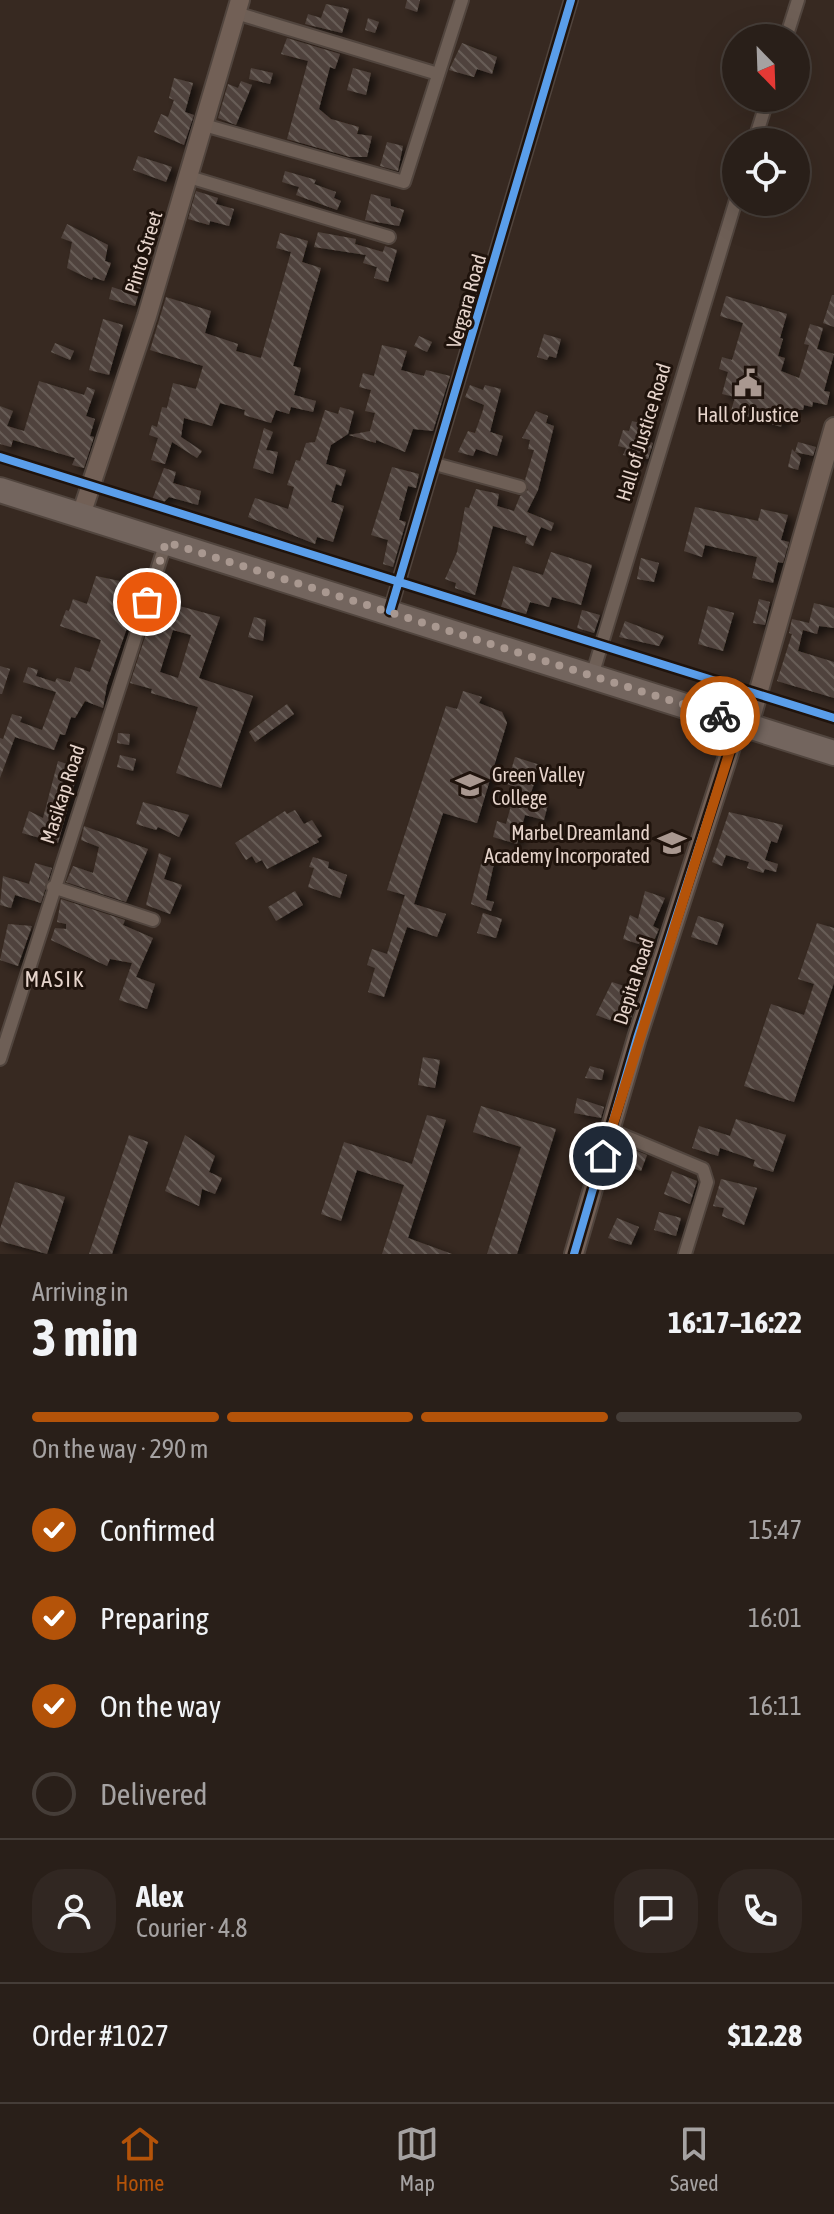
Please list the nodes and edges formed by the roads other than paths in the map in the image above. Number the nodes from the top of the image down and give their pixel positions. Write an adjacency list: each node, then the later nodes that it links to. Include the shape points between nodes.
1 (462, 0): 6 (street)
2 (571, 0): 12 (street, Vergara Road)
3 (798, 0): 5 (street)
4 (238, 6): 6 (street); 7 (street, Pinto Street)
5 (790, 24)
6 (438, 74): 7 (street, via 404,182)
7 (204, 125): 8 (street, Pinto Street)
8 (189, 177): 10 (street); 15 (street, Pinto Street)
9 (731, 216): 18 (street, Hall of Justice Road)
10 (389, 237)
11 (834, 427): 19 (street, Depita Road)
12 (435, 464): 13 (street); 17 (street, Vergara Road)
13 (520, 487)
14 (0, 490): 15 (highway)
15 (81, 515): 16 (highway)
16 (166, 542): 17 (highway); 21 (street, Masikap Road)
17 (390, 611): 18 (highway)
18 (592, 676): 19 (highway)
19 (744, 724): 20 (highway); 24 (street, Depita Road)
20 (834, 753)
21 (53, 887): 22 (street); 23 (street, Masikap Road)
22 (153, 920)
23 (0, 1059)
24 (610, 1130): 25 (street, Depita Road); 26 (street, via 703,1169 707,1182)
25 (574, 1254)
26 (685, 1254)

